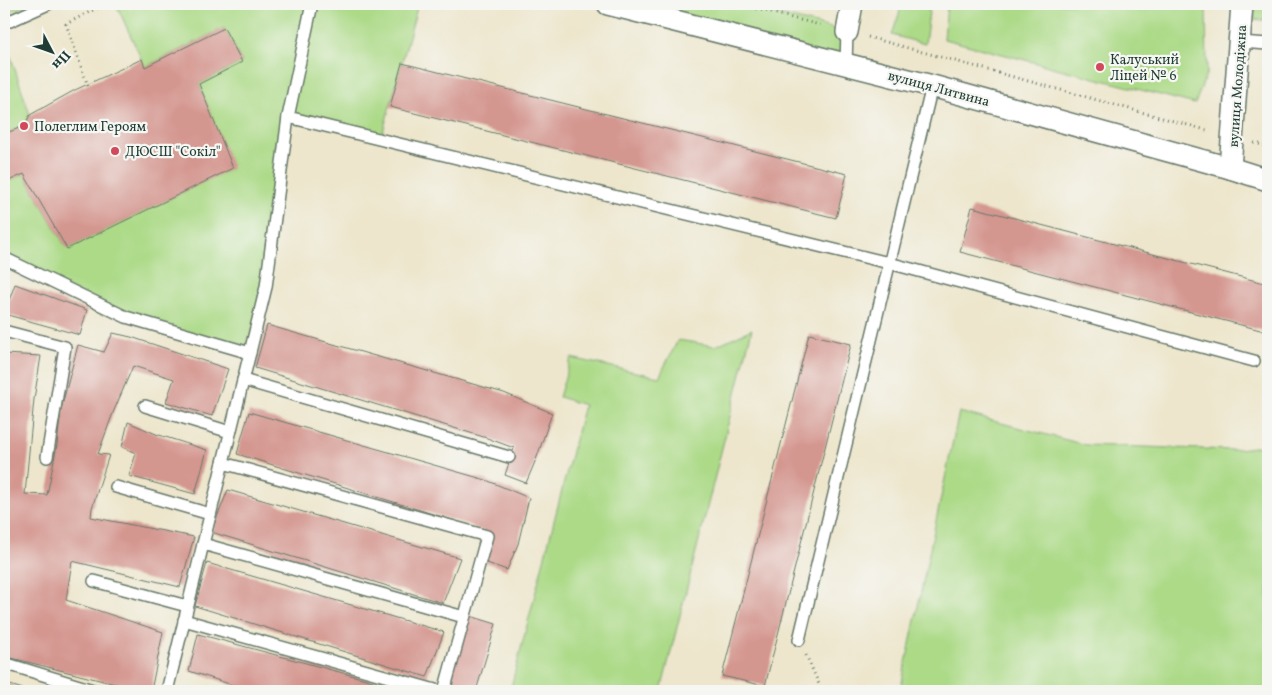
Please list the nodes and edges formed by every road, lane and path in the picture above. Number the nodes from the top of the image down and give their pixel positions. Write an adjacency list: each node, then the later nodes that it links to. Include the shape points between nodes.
1 (48, 4): 8 (lane, via 10,21)
2 (105, 4): 13 (path, via 66,24)
3 (312, 4): 15 (lane)
4 (608, 4): 12 (street, вулиця Литвина)
5 (737, 4): 9 (path)
6 (852, 4): 9 (street)
7 (1242, 4): 10 (street, вулиця Молодіжна)
8 (4, 17)
9 (847, 32): 12 (lane); 16 (path)
10 (1240, 42): 11 (lane); 16 (street, вулиця Молодіжна)
11 (1268, 44)
12 (846, 64): 14 (street, вулиця Литвина)
13 (88, 86)
14 (932, 86): 18 (street, вулиця Литвина); 21 (lane)
15 (288, 117): 21 (lane); 23 (lane, via 266,287)
16 (1233, 137): 17 (path); 18 (street, вулиця Молодіжна)
17 (1268, 146)
18 (1230, 168): 19 (street, вулиця Литвина)
19 (1268, 180)
20 (4, 258): 23 (lane, via 126,316)
21 (889, 262): 24 (lane); 38 (lane)
22 (4, 331): 28 (lane, via 65,347)
23 (250, 352): 25 (lane)
24 (1254, 361)
25 (243, 380): 27 (lane); 29 (lane)
26 (145, 406): 27 (lane)
27 (230, 432): 30 (lane)
28 (47, 457)
29 (509, 457)
30 (223, 463): 32 (lane); 36 (lane, via 487,536)
31 (116, 487): 32 (lane)
32 (210, 514): 33 (lane)
33 (203, 544): 35 (lane); 36 (lane)
34 (94, 581): 35 (lane)
35 (187, 606): 37 (lane)
36 (464, 617): 43 (lane)
37 (184, 620): 41 (lane); 42 (lane)
38 (799, 640): 44 (path)
39 (4, 663): 40 (lane)
40 (96, 691)
41 (167, 691)
42 (439, 691)
43 (444, 691)
44 (822, 691)

